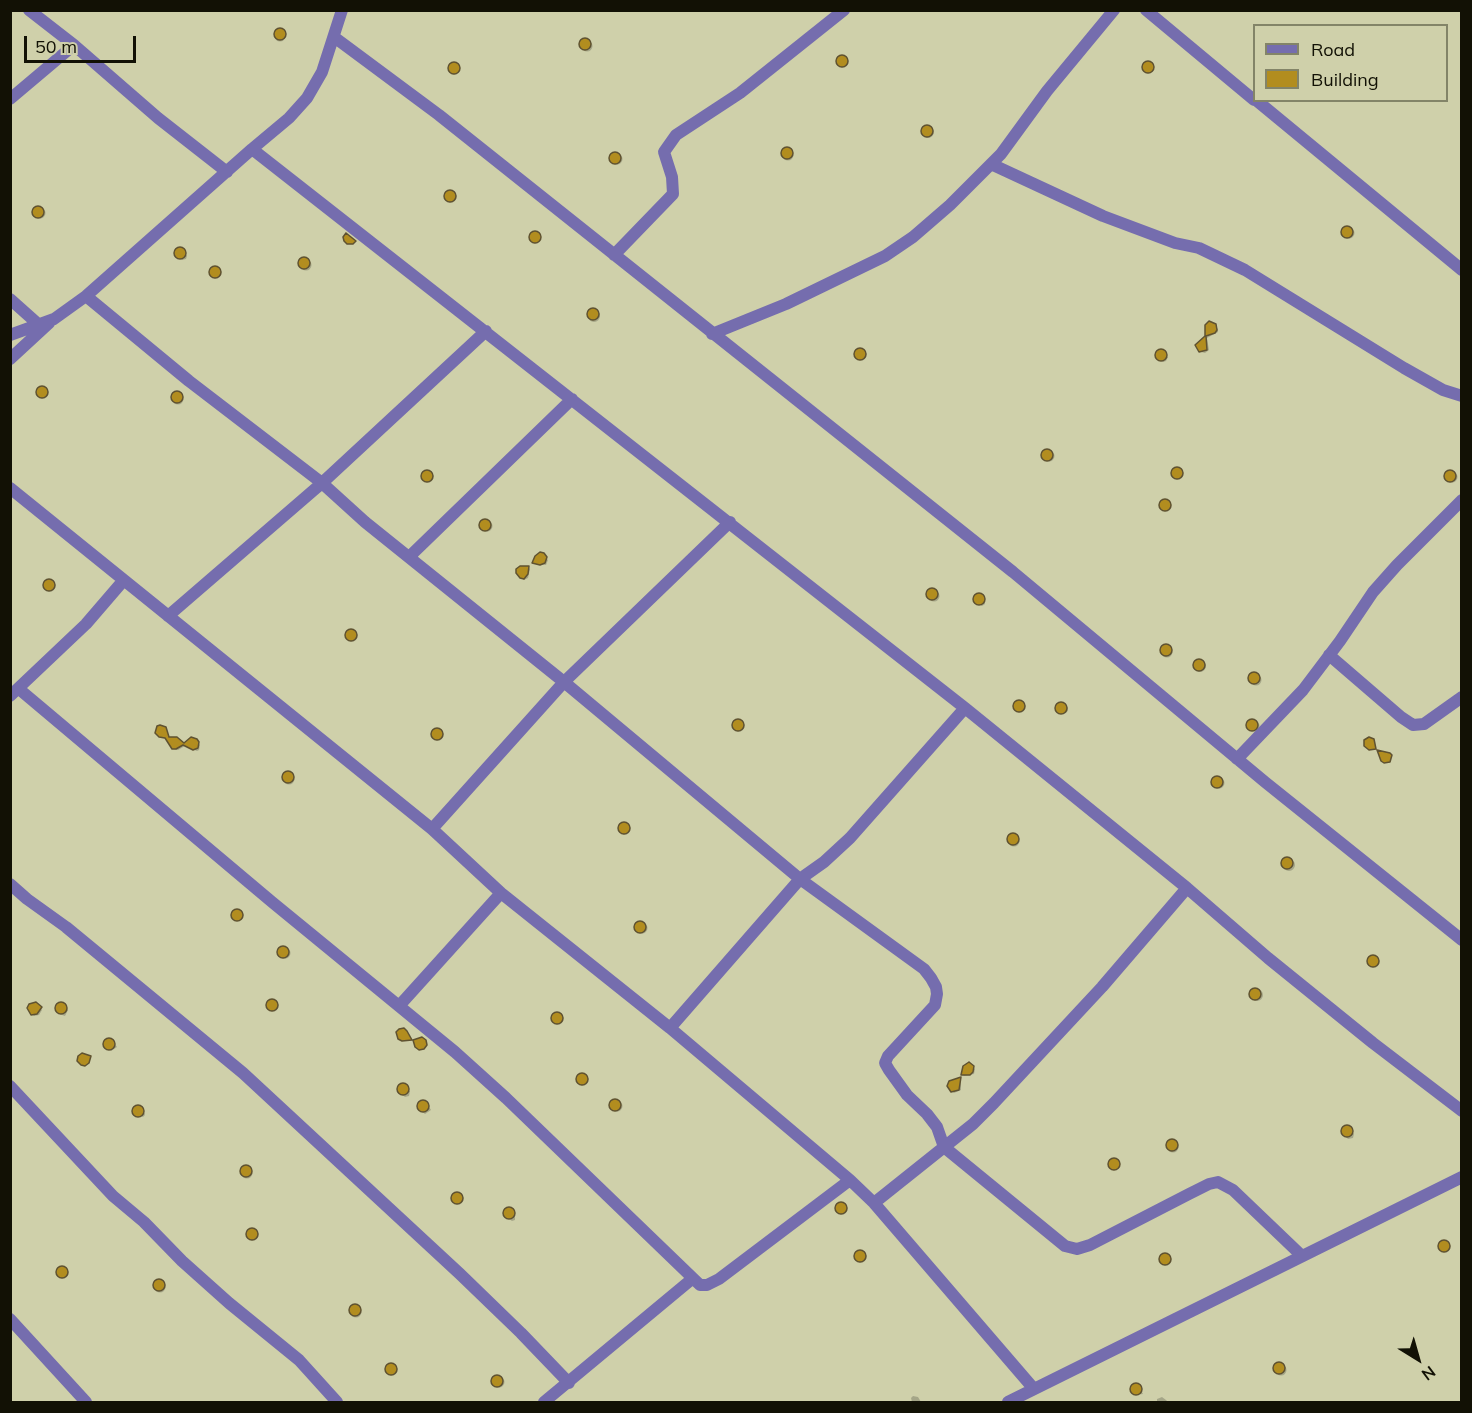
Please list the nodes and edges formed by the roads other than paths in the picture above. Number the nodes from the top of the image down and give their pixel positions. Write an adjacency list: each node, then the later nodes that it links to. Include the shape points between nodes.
1 (29, 10): 7 (street)
2 (844, 10): 14 (street, via 740,93 676,135 664,152 673,194)
3 (1114, 10): 12 (street)
4 (1146, 10): 8 (street)
5 (339, 13): 6 (street)
6 (333, 37): 11 (street, via 307,98); 14 (street, via 439,115)
7 (74, 45): 9 (street); 13 (street)
8 (1253, 98)
9 (10, 99)
10 (1257, 102): 15 (street)
11 (252, 149): 13 (street); 20 (street)
12 (991, 164): 21 (street, via 950,205 885,256 786,304); 24 (street, via 1103,216 1199,248 1245,270 1413,373)
13 (227, 172): 16 (street)
14 (614, 255): 21 (street)
15 (1461, 270)
16 (86, 296): 18 (street); 26 (street)
17 (10, 299): 19 (street)
18 (54, 319): 19 (street); 23 (street)
19 (38, 324): 22 (street)
20 (486, 331): 25 (street); 26 (street)
21 (712, 334): 38 (street, via 1013,572)
22 (10, 335)
23 (10, 359)
24 (1461, 396)
25 (572, 399): 29 (street); 30 (street)
26 (322, 483): 30 (street); 32 (street)
27 (10, 488): 31 (street)
28 (1461, 500): 33 (street, via 1373,592)
29 (730, 522): 34 (street); 37 (street)
30 (410, 556): 34 (street)
31 (123, 581): 32 (street); 35 (street, via 86,624)
32 (168, 616): 39 (street)
33 (1329, 655): 36 (street, via 1413,725 1424,724); 38 (street)
34 (564, 682): 39 (street); 40 (street)
35 (15, 692): 45 (street)
36 (1461, 697)
37 (965, 708): 40 (street, via 850,838); 42 (street)
38 (1237, 759): 44 (street)
39 (432, 829): 43 (street)
40 (800, 879): 46 (street); 49 (street, via 932,978 937,994 935,1005 896,1045 885,1064 937,1127)
41 (10, 884): 56 (street, via 243,1073 521,1333)
42 (1187, 888): 48 (street, via 1364,1036); 49 (street, via 994,1103)
43 (501, 893): 45 (street); 46 (street)
44 (1461, 940)
45 (399, 1006): 54 (street, via 506,1098)
46 (670, 1028): 51 (street)
47 (10, 1086): 59 (street, via 113,1196 229,1303 299,1360)
48 (1461, 1110)
49 (944, 1147): 52 (street); 53 (street, via 1065,1246 1077,1249 1090,1245 1218,1182 1233,1190)
50 (1461, 1177): 53 (street)
51 (850, 1180): 52 (street); 54 (street, via 718,1279 707,1285)
52 (874, 1203): 57 (street)
53 (1302, 1256): 57 (street)
54 (692, 1279): 56 (street)
55 (10, 1319): 58 (street)
56 (569, 1383): 60 (street)
57 (1034, 1389): 61 (street)
58 (86, 1402)
59 (337, 1402)
60 (544, 1402)
61 (1008, 1402)

